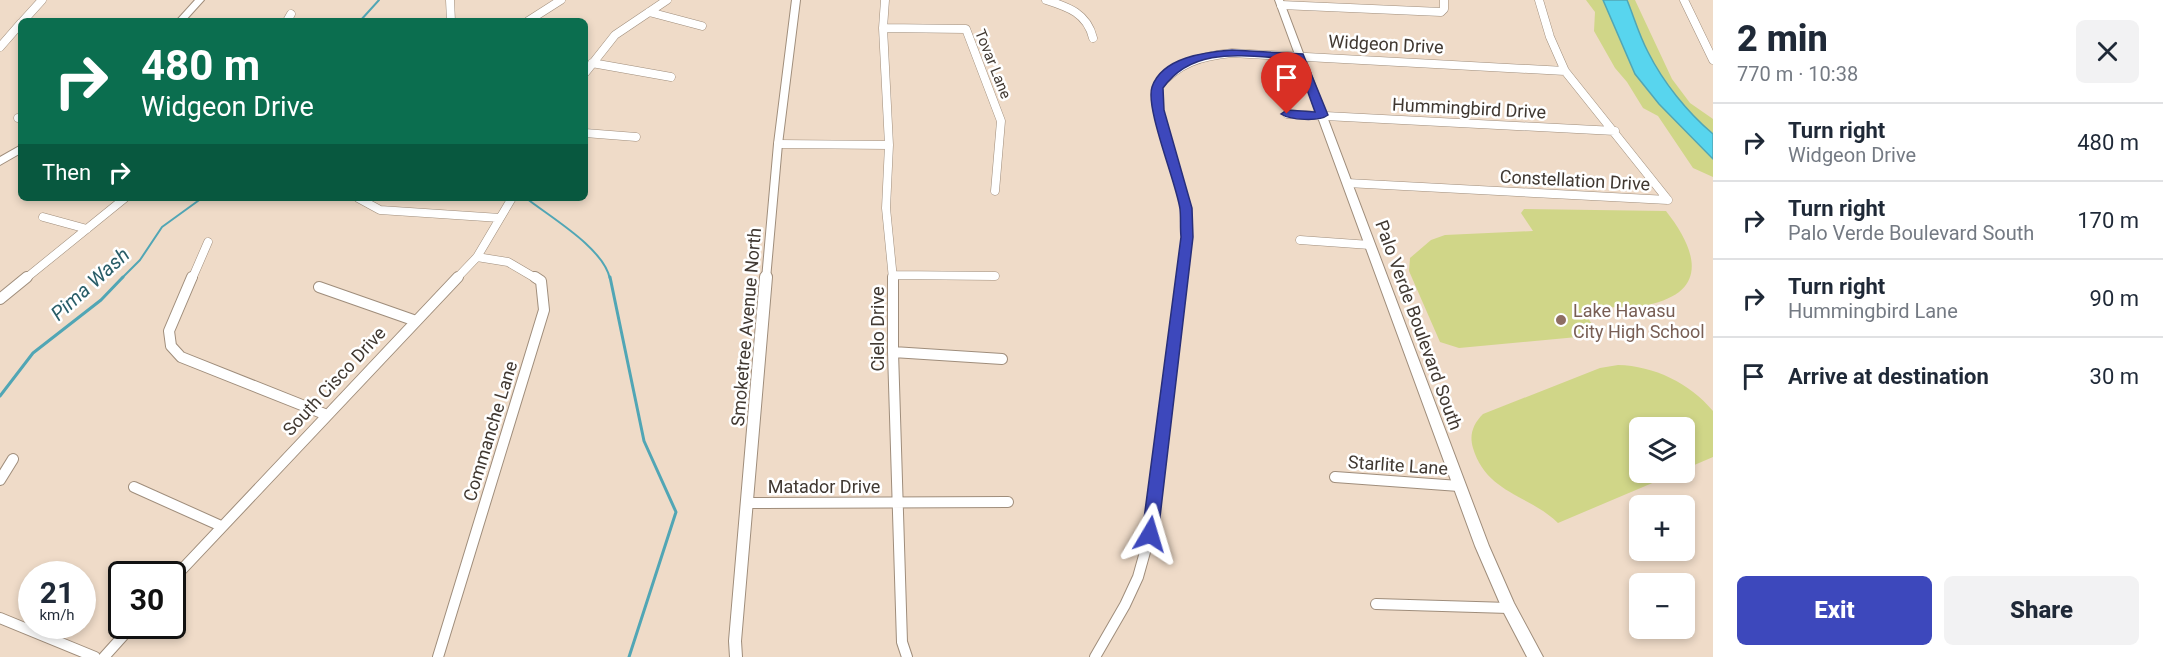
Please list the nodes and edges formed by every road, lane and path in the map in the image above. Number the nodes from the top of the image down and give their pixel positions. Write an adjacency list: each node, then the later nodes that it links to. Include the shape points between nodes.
1 (42, 0): 17 (street)
2 (200, 0): 18 (main road)
3 (450, 0): 20 (street)
4 (561, 0): 21 (street)
5 (667, 0): 15 (street)
6 (796, 0): 38 (street, Smoketree Avenue North)
7 (885, 0): 24 (street, Cielo Drive)
8 (1046, 0): 25 (street, via 1082,15 1089,22)
9 (1363, 0): 14 (street)
10 (1444, 0): 14 (street, via 1441,12)
11 (1539, 0): 31 (street, Constellation Drive)
12 (1684, 0): 28 (street)
13 (1280, 2): 14 (street); 27 (main road, Palo Verde Boulevard South)
14 (1366, 8)
15 (649, 12): 22 (street); 29 (street, via 615,35)
16 (291, 14): 19 (street)
17 (26, 18)
18 (183, 18)
19 (289, 18)
20 (451, 18)
21 (533, 18)
22 (702, 26)
23 (18, 27): 26 (street)
24 (883, 28): 39 (street, Cielo Drive); 43 (street, Tovar Lane, via 966,29 1001,121)
25 (1093, 38)
26 (0, 47)
27 (1300, 56): 31 (street, Widgeon Drive); 34 (main road, Palo Verde Boulevard South); 81 (street, Widgeon Drive, via 1205,55 1184,62 1168,73 1157,88 1159,110 1186,208 1187,237 1150,534 1138,577)
28 (1713, 60)
29 (592, 63): 30 (street); 32 (street)
30 (588, 69)
31 (1565, 71): 35 (street, Constellation Drive)
32 (671, 78)
33 (1287, 114): 34 (street, Hummingbird Drive)
34 (1322, 115): 35 (street, Hummingbird Drive); 42 (main road, Palo Verde Boulevard South)
35 (1615, 131): 42 (street, Constellation Drive, via 1668,200)
36 (588, 133): 37 (street)
37 (636, 137)
38 (778, 144): 39 (street); 68 (street, Smoketree Avenue North)
39 (889, 146): 54 (street, Cielo Drive, via 886,208)
40 (18, 150): 41 (main road)
41 (0, 162)
42 (1347, 183): 52 (main road, Palo Verde Boulevard South)
43 (995, 191)
44 (121, 201): 49 (street)
45 (364, 201): 48 (street, via 380,210)
46 (510, 201): 48 (street, South Cisco Drive)
47 (43, 217): 49 (street)
48 (500, 218): 53 (street, South Cisco Drive)
49 (87, 229): 57 (street)
50 (1300, 240): 52 (street)
51 (208, 242): 61 (street, via 169,331 171,346 181,357)
52 (1370, 245): 65 (main road, Palo Verde Boulevard South)
53 (477, 257): 58 (street, South Cisco Drive); 78 (street, Commanche Lane, via 508,262 541,281 544,310)
54 (893, 275): 55 (street); 59 (street, Cielo Drive)
55 (995, 276)
56 (319, 287): 58 (street)
57 (0, 299)
58 (416, 321): 61 (street, South Cisco Drive)
59 (893, 352): 60 (street); 69 (street, Cielo Drive)
60 (1002, 359)
61 (327, 415): 70 (street, South Cisco Drive)
62 (13, 459): 64 (street)
63 (1335, 477): 65 (street, Starlite Lane)
64 (0, 480)
65 (1460, 486): 73 (main road, Palo Verde Boulevard South)
66 (134, 487): 70 (street)
67 (1008, 502): 69 (street, Matador Drive)
68 (748, 503): 69 (street, Matador Drive); 79 (street, Smoketree Avenue North)
69 (900, 503): 80 (street, Cielo Drive, via 902,642)
70 (221, 526): 71 (street, South Cisco Drive)
71 (186, 565)
72 (1377, 604): 73 (street)
73 (1509, 608): 82 (main road, Palo Verde Boulevard South)
74 (0, 618): 76 (street)
75 (120, 639): 77 (street)
76 (95, 657)
77 (104, 657)
78 (438, 657)
79 (736, 657)
80 (907, 657)
81 (1095, 657)
82 (1535, 657)

